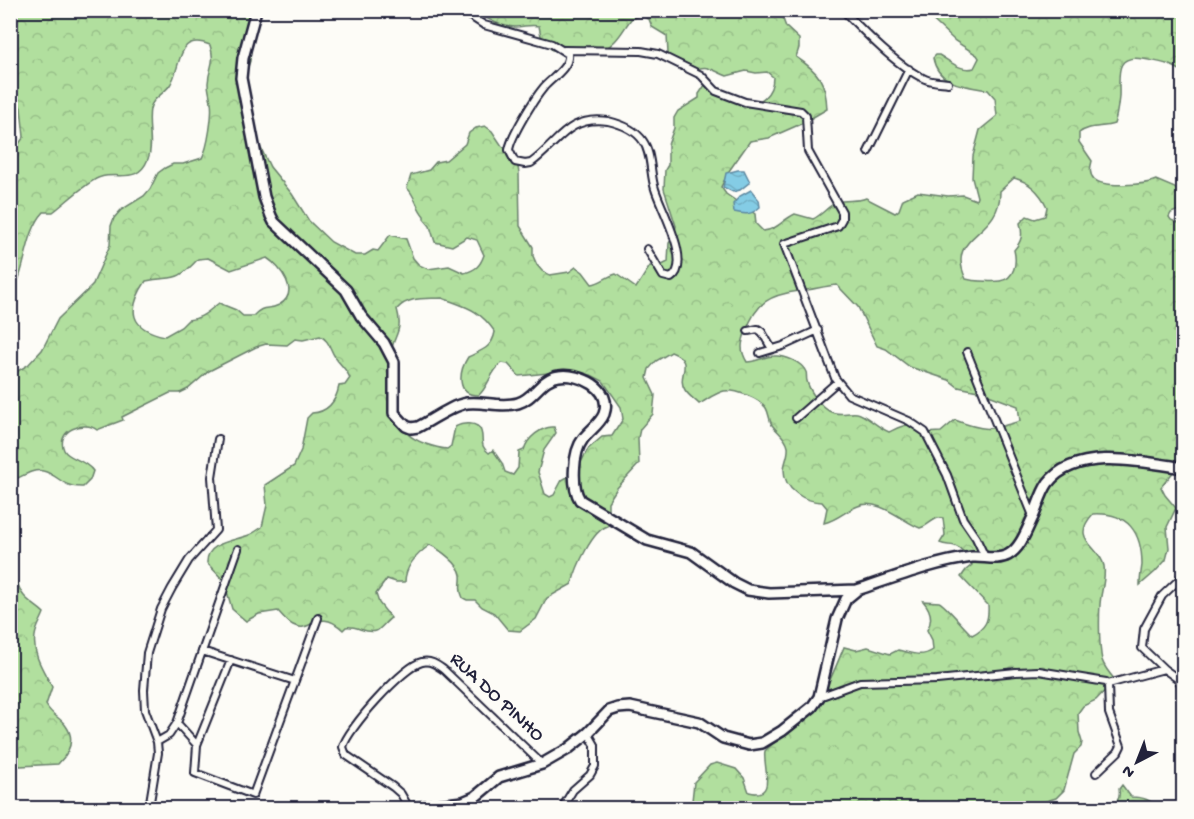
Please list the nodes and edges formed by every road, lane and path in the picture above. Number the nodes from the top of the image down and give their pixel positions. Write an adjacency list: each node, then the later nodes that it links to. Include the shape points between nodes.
1 (256, 10): 22 (street, via 241,78 264,197 274,222 346,290 384,343 394,363 393,406 400,422 418,427 465,403 520,403 546,380 559,376 591,382 601,391 605,409 576,452 580,500 647,540 691,552 748,590)
2 (461, 10): 4 (street, via 484,25)
3 (843, 10): 5 (street)
4 (564, 50): 8 (street, via 567,62 543,88 513,137 512,159 519,164 531,163 579,123 610,122 634,132 647,151 655,191 677,250 675,275 663,276); 9 (street, via 658,54 702,75 716,91 745,102 801,111 806,116 808,151 842,212 838,226 784,244)
5 (909, 69): 6 (street, via 928,80); 7 (street)
6 (948, 83)
7 (868, 152)
8 (647, 249)
9 (818, 330): 11 (street); 14 (street)
10 (748, 331): 11 (street, via 762,332)
11 (771, 350): 13 (street)
12 (966, 352): 18 (street)
13 (760, 353)
14 (837, 382): 15 (street); 20 (street, via 849,395 925,432)
15 (796, 418)
16 (218, 439): 33 (street, via 212,477 216,530 189,560 172,588 147,653 146,710)
17 (1184, 468): 18 (street, via 1137,460 1098,459 1067,468 1048,483)
18 (1033, 516): 20 (street, via 1014,550 1008,555)
19 (238, 549): 24 (street)
20 (984, 557): 22 (street, via 943,564)
21 (1184, 575): 26 (street, via 1162,596 1144,629 1142,648)
22 (857, 590): 30 (street, via 846,598 837,619)
23 (318, 618): 27 (street)
24 (202, 651): 25 (street); 31 (street)
25 (231, 660): 27 (street); 34 (street)
26 (1164, 669): 28 (street); 29 (street, via 1179,679)
27 (295, 681): 34 (street, via 253,795 195,773)
28 (1108, 684): 30 (street, via 1040,671 1016,672 860,682); 36 (street, via 1109,713 1121,746)
29 (1184, 690)
30 (819, 697): 32 (street, via 812,707 762,743 736,743 699,722 630,706 609,711)
31 (177, 723): 33 (street); 34 (street)
32 (588, 734): 35 (street); 39 (street, via 595,745 595,766)
33 (157, 742): 37 (street)
34 (197, 745)
35 (542, 764): 38 (street, via 499,777 463,802); 38 (street, RUA DO PINHO, via 444,669 433,662 418,663 356,722 343,747 346,755 393,787)
36 (1096, 773)
37 (149, 808)
38 (411, 808)
39 (562, 808)

